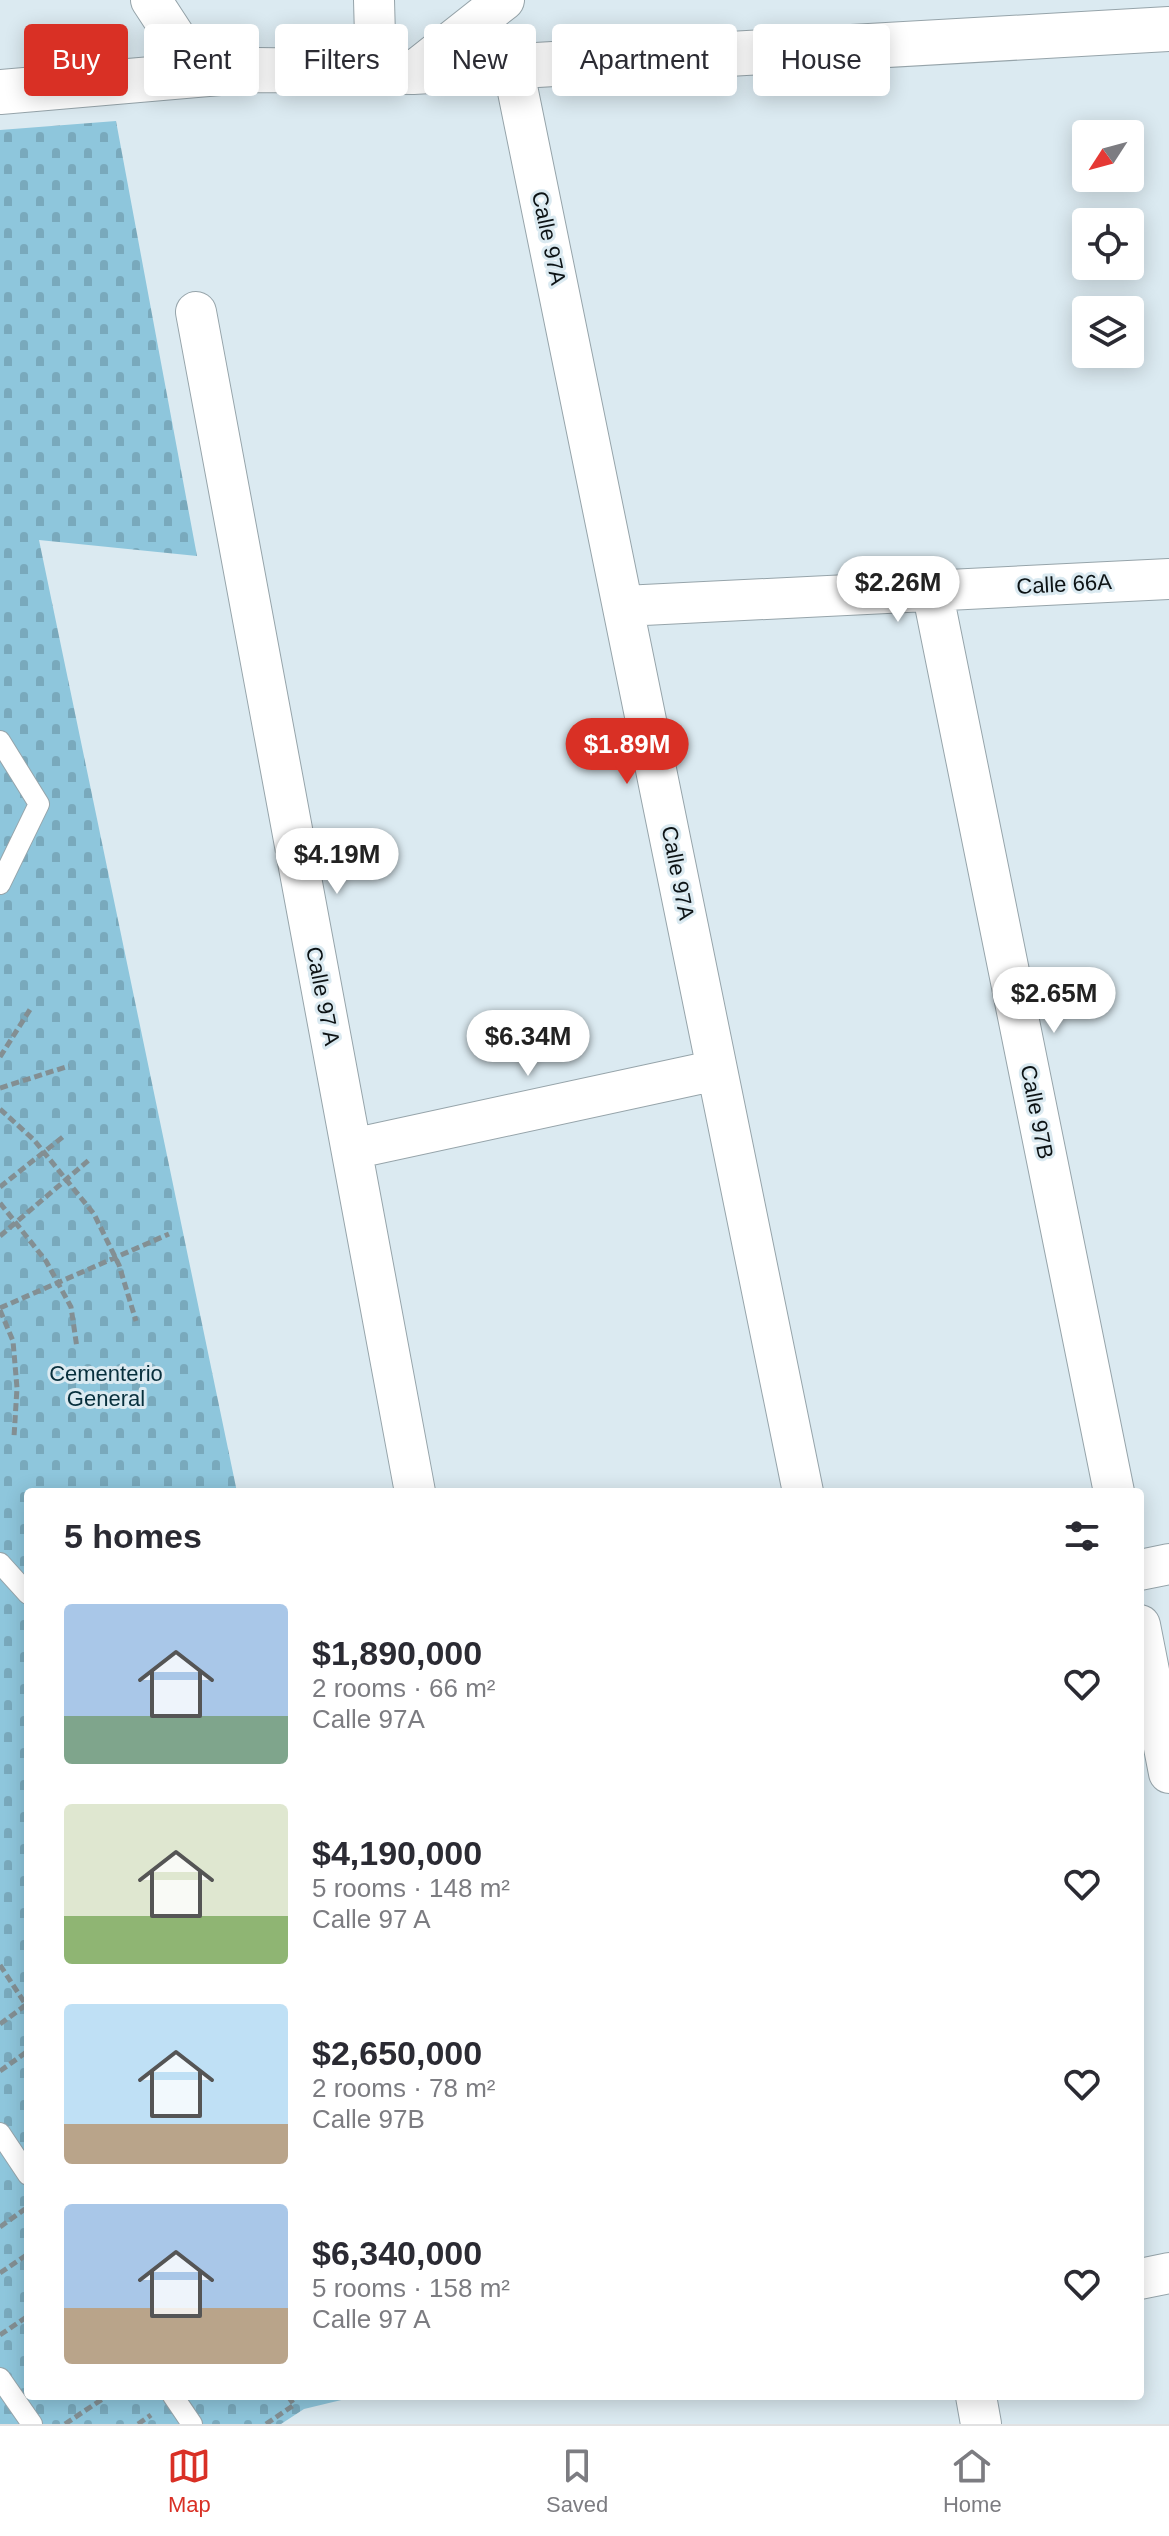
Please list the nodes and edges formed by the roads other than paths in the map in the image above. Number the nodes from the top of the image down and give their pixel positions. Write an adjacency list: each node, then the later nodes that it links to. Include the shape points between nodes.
1 (151, 0): 4 (street)
2 (374, 0): 5 (street)
3 (504, 0): 7 (street)
4 (167, 24)
5 (381, 24)
6 (1169, 29): 8 (street)
7 (408, 64)
8 (536, 66)
9 (144, 80): 10 (street)
10 (0, 92)
11 (519, 96): 15 (street, Calle 97A)
12 (196, 312): 19 (street, Calle 97 A)
13 (1169, 579): 14 (street, Calle 66A)
14 (932, 590): 15 (street, Calle 66A); 22 (street, Calle 97B)
15 (624, 606): 18 (street, Calle 97A)
16 (0, 741): 17 (lane, via 39,804)
17 (0, 884)
18 (717, 1070): 19 (street); 21 (street, Calle 97A)
19 (352, 1149): 20 (street, Calle 97 A)
20 (414, 1488)
21 (802, 1488)
22 (1113, 1488)
23 (0, 1563): 26 (lane)
24 (1169, 1564): 25 (street)
25 (1144, 1569)
26 (24, 1590)
27 (1144, 1645): 28 (street)
28 (1169, 1773)
29 (0, 2133): 30 (lane)
30 (24, 2169)
31 (1169, 2273): 32 (street)
32 (1144, 2278)
33 (0, 2378): 36 (lane)
34 (176, 2400): 37 (lane)
35 (977, 2400): 38 (street)
36 (32, 2424)
37 (192, 2424)
38 (981, 2424)

